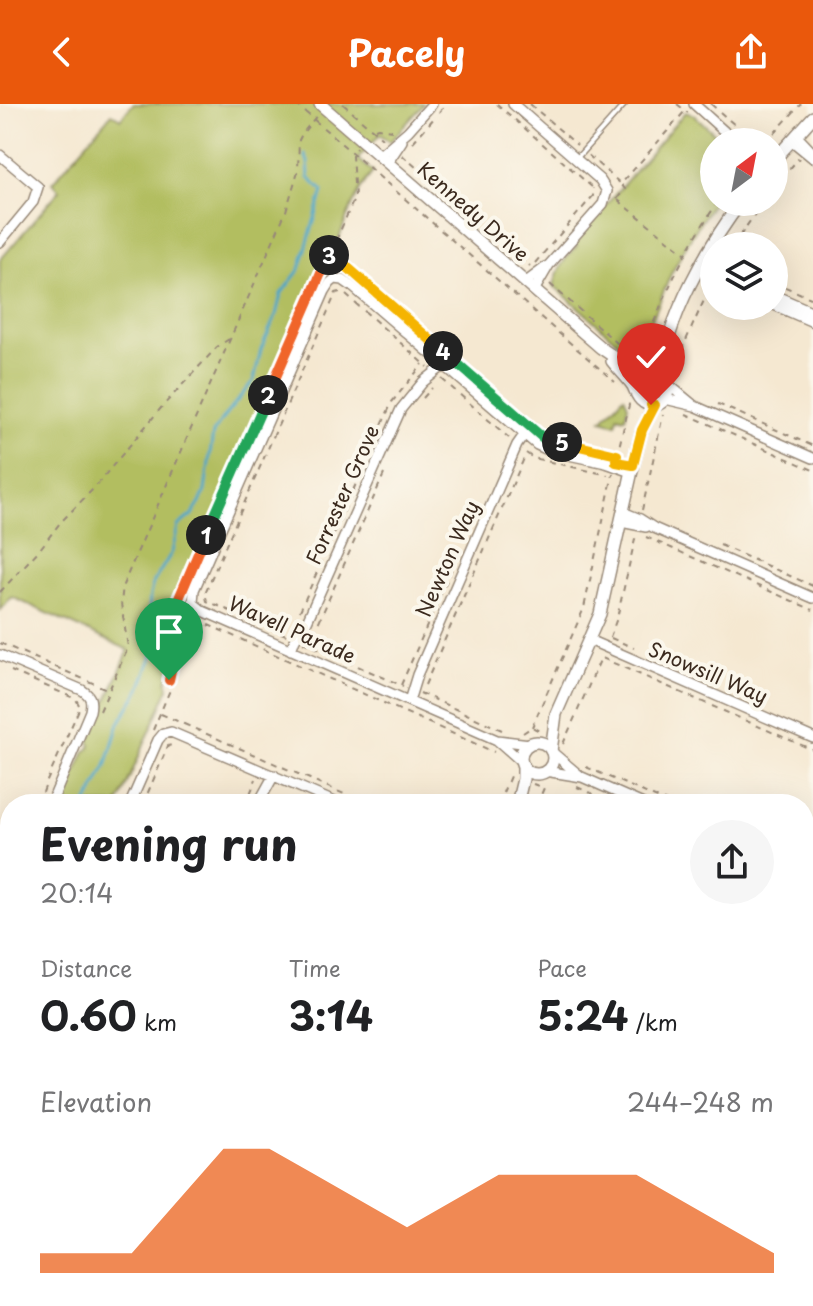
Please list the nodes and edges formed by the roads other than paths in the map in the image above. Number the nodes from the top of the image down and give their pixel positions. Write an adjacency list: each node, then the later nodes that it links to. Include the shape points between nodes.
1 (432, 104): 13 (street, via 404,128)
2 (513, 104): 11 (street)
3 (625, 104): 11 (lane)
4 (694, 104): 7 (street)
5 (320, 108): 13 (street, Kennedy Drive)
6 (813, 117): 8 (street)
7 (721, 128)
8 (794, 138): 9 (street); 12 (street)
9 (788, 145)
10 (0, 155): 14 (street, via 38,187 33,202)
11 (580, 155): 15 (street, via 607,194)
12 (810, 155)
13 (384, 158): 17 (street, Kennedy Drive)
14 (0, 242)
15 (549, 265): 17 (street); 17 (street)
16 (700, 266): 22 (street)
17 (530, 286): 23 (street, Kennedy Drive)
18 (788, 301): 20 (street)
19 (788, 311): 21 (street)
20 (813, 312)
21 (813, 322)
22 (668, 338): 25 (street); 26 (street)
23 (601, 348): 25 (street, Kennedy Drive); 27 (street, Kennedy Drive)
24 (440, 363): 31 (street); 37 (street, Forrester Grove, via 398,413 295,639); 37 (street, Wavell Parade, via 388,310 347,282 330,283 192,600 199,609)
25 (646, 372): 26 (street); 27 (street)
26 (669, 378): 28 (street, via 668,395); 29 (street)
27 (632, 393): 28 (street, via 646,404); 30 (street)
28 (660, 402): 29 (street); 30 (street)
29 (695, 406): 32 (street)
30 (642, 430): 33 (street)
31 (527, 438): 33 (street, via 544,449); 39 (street, Newton Way, via 517,445)
32 (813, 458)
33 (632, 469): 34 (street)
34 (622, 517): 35 (street, via 640,519); 36 (street)
35 (813, 598)
36 (589, 640): 40 (street); 41 (street, Snowsill Way)
37 (295, 651): 39 (street, Wavell Parade)
38 (0, 655): 49 (street, via 82,690 92,701)
39 (406, 700): 42 (street, Wavell Parade)
40 (556, 714): 43 (street); 44 (street)
41 (813, 738)
42 (497, 740): 43 (street, Wavell Parade); 45 (street, Wavell Parade)
43 (531, 743): 44 (street, via 543,743); 45 (street)
44 (551, 751): 46 (street, via 551,765); 48 (street)
45 (517, 767): 46 (street); 53 (street, via 523,779)
46 (544, 772): 48 (street); 54 (street)
47 (271, 774): 50 (street, via 168,732); 51 (street); 52 (street)
48 (582, 777): 55 (street)
49 (55, 794)
50 (135, 794)
51 (262, 794)
52 (316, 794)
53 (520, 794)
54 (525, 794)
55 (620, 794)

